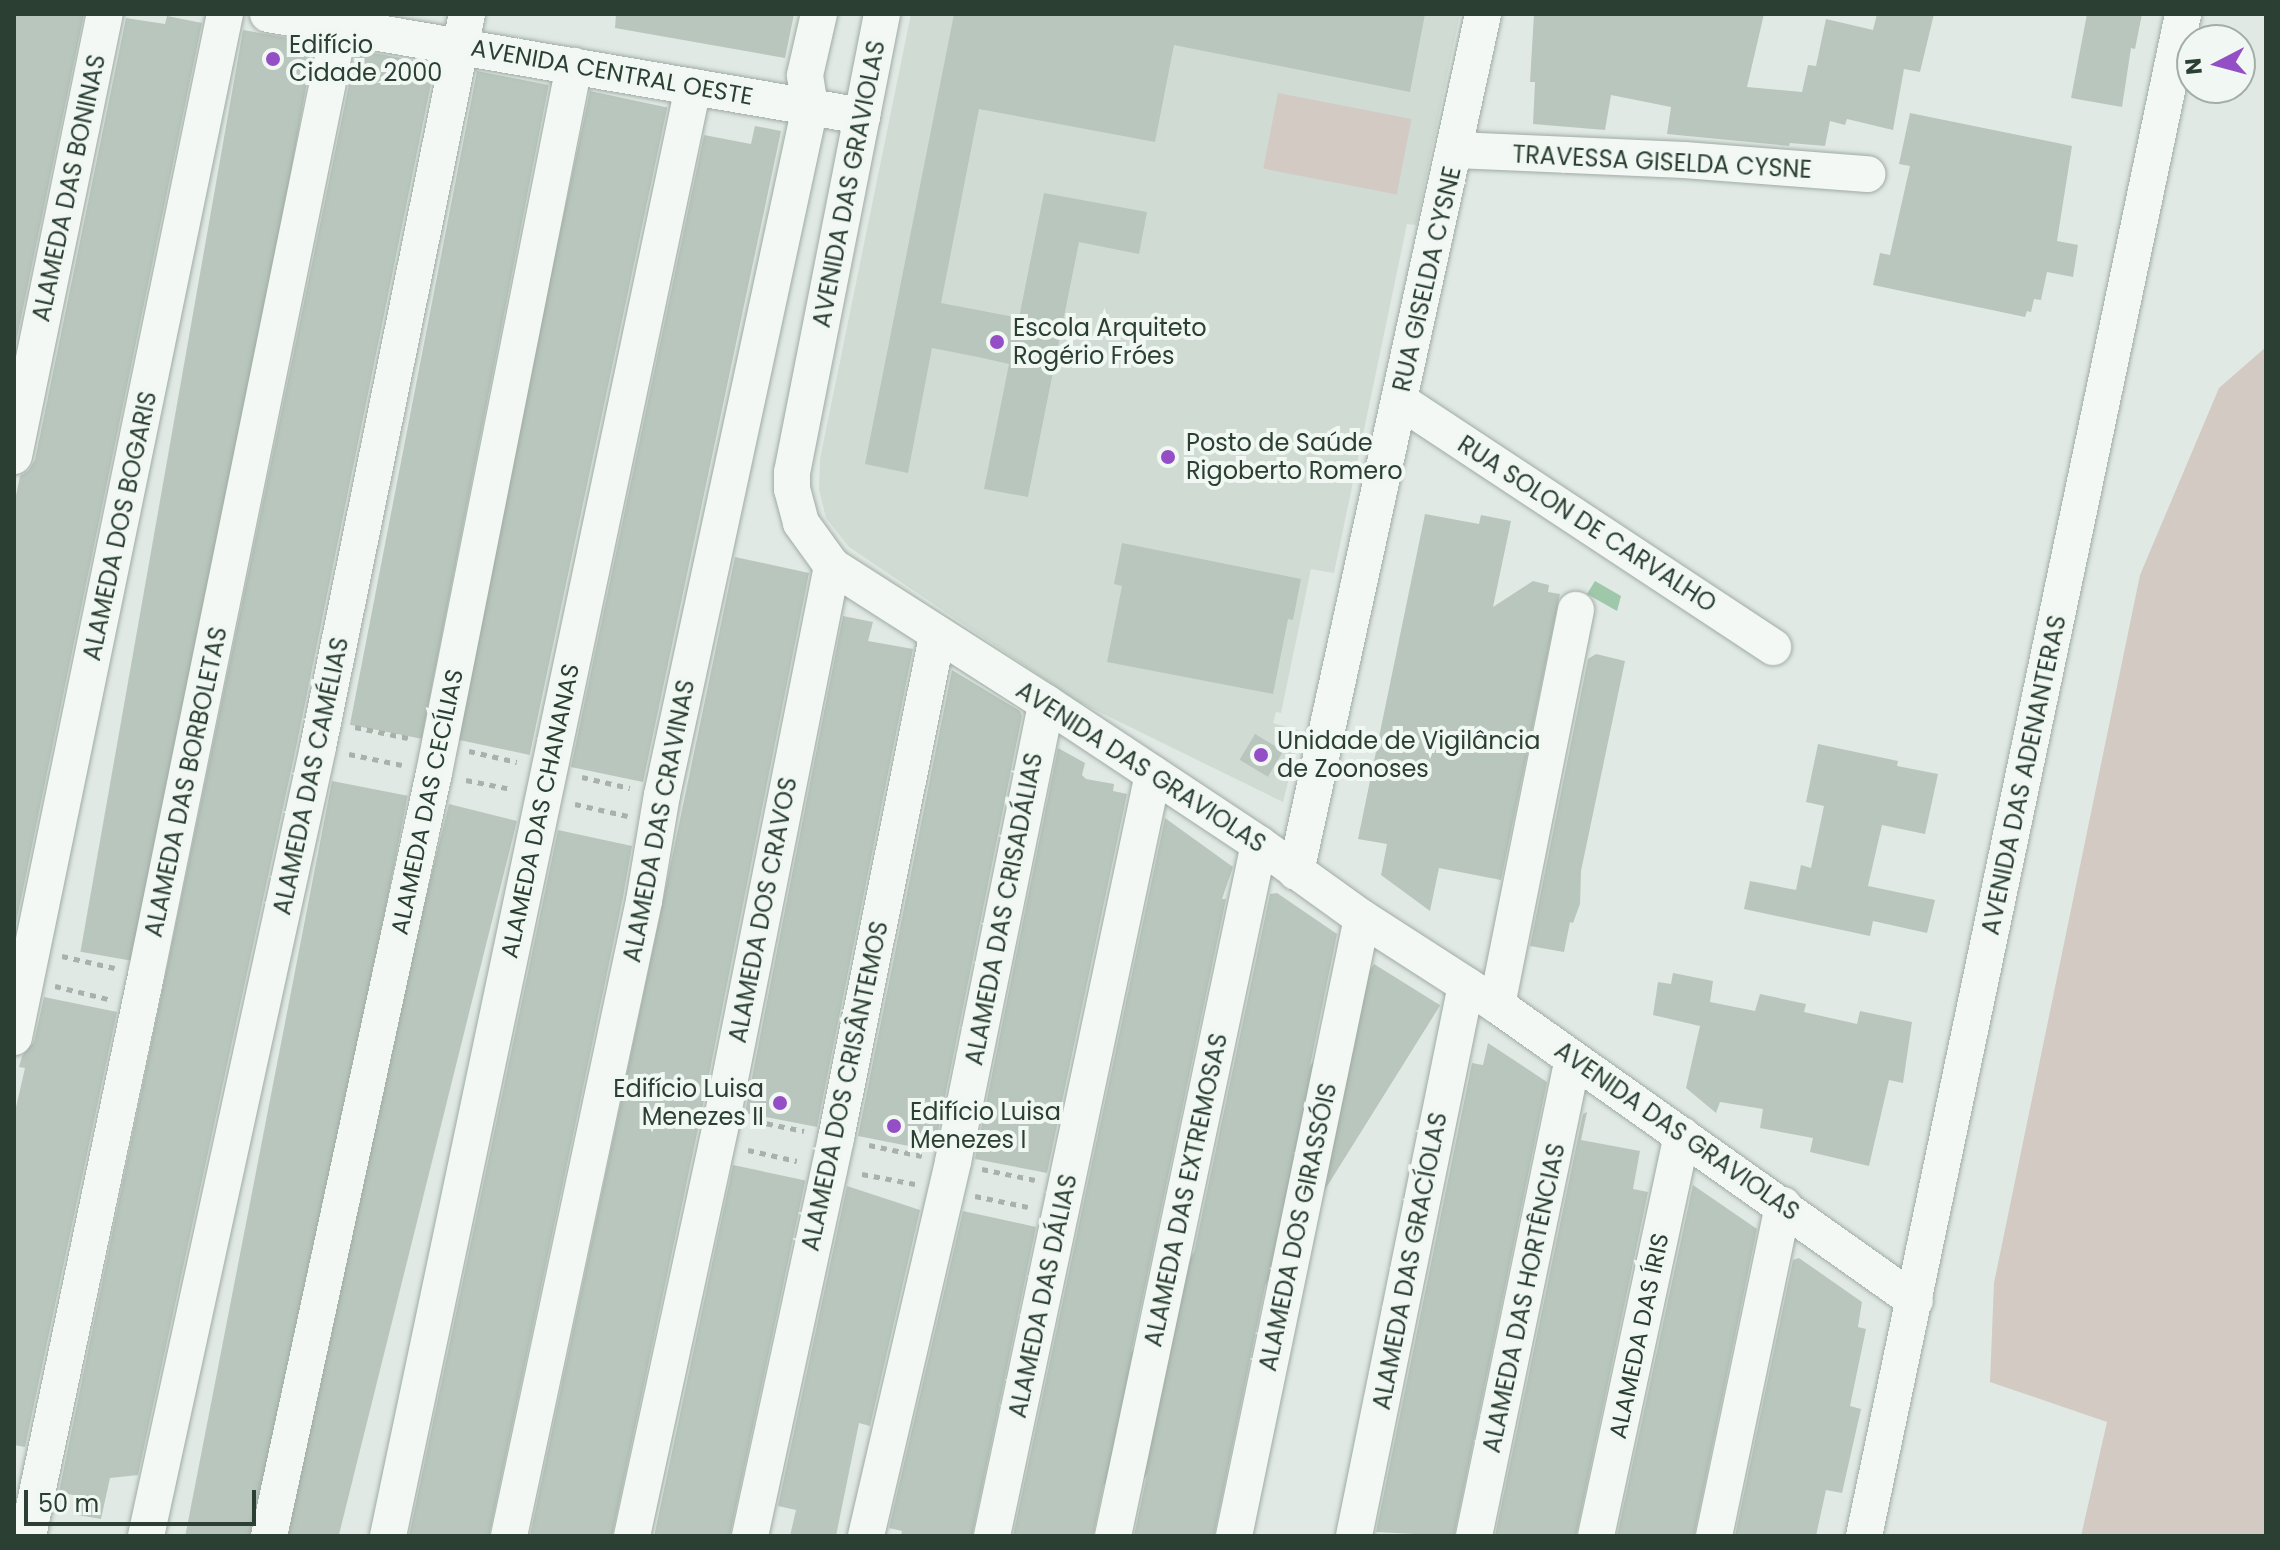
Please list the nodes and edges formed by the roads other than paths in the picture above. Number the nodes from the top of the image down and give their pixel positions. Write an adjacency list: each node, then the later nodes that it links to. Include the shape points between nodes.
1 (105, 14): 17 (street, ALAMEDA DAS BONINAS)
2 (225, 14): 29 (street, ALAMEDA DOS BOGARIS)
3 (268, 14): 8 (street, AVENIDA CENTRAL OESTE)
4 (819, 14): 12 (street, ALAMEDA DAS CRAVINAS, via 805,75)
5 (882, 14): 13 (street, AVENIDA DAS GRAVIOLAS)
6 (1483, 14): 14 (street, RUA GISELDA CYSNE)
7 (2183, 14): 33 (street, AVENIDA DAS ADENANTERAS)
8 (339, 28): 9 (street, AVENIDA CENTRAL OESTE); 34 (street, ALAMEDA DAS BORBOLETAS)
9 (463, 30): 10 (street, AVENIDA CENTRAL OESTE); 35 (street, ALAMEDA DAS CAMÉLIAS, via 320,734)
10 (574, 66): 11 (street, AVENIDA CENTRAL OESTE); 36 (street, ALAMEDA DAS CECÍLIAS, via 437,758)
11 (693, 87): 12 (street, AVENIDA CENTRAL OESTE); 37 (street, ALAMEDA DAS CHANANAS)
12 (810, 107): 13 (street, AVENIDA CENTRAL OESTE); 38 (street, ALAMEDA DAS CRAVINAS)
13 (862, 116): 18 (street, AVENIDA DAS GRAVIOLAS, via 792,472 801,523)
14 (1456, 150): 15 (street, TRAVESSA GISELDA CYSNE); 16 (street, RUA GISELDA CYSNE)
15 (1867, 174)
16 (1400, 401): 21 (street, RUA SOLON DE CARVALHO); 25 (street, RUA GISELDA CYSNE)
17 (14, 456)
18 (832, 566): 20 (street, AVENIDA DAS GRAVIOLAS); 39 (street, ALAMEDA DOS CRAVOS)
19 (1576, 610): 28 (street)
20 (937, 636): 22 (street, AVENIDA DAS GRAVIOLAS); 40 (street, ALAMEDA DOS CRISÂNTEMOS)
21 (1773, 647)
22 (1046, 703): 23 (street, AVENIDA DAS GRAVIOLAS); 41 (street, ALAMEDA DAS CRISADÁLIAS, via 950,1176)
23 (1153, 774): 24 (street, AVENIDA DAS GRAVIOLAS); 42 (street, ALAMEDA DAS DÁLIAS)
24 (1259, 844): 25 (street, AVENIDA DAS GRAVIOLAS); 43 (street, ALAMEDA DAS EXTREMOSAS)
25 (1296, 872): 26 (street, AVENIDA DAS GRAVIOLAS)
26 (1362, 918): 27 (street, AVENIDA DAS GRAVIOLAS); 44 (street, ALAMEDA DOS GIRASSÓIS)
27 (1466, 985): 28 (street, AVENIDA DAS GRAVIOLAS); 45 (street, ALAMEDA DAS GRACÍOLAS)
28 (1497, 1005): 30 (street, AVENIDA DAS GRAVIOLAS)
29 (14, 1037)
30 (1573, 1060): 31 (street, AVENIDA DAS GRAVIOLAS); 46 (street, ALAMEDA DAS HORTÊNCIAS)
31 (1682, 1135): 32 (street, AVENIDA DAS GRAVIOLAS); 47 (street, ALAMEDA DAS ÍRIS)
32 (1783, 1205): 33 (street, AVENIDA DAS GRAVIOLAS); 48 (street)
33 (1915, 1301): 49 (street, AVENIDA DAS ADENANTERAS)
34 (28, 1536)
35 (146, 1536)
36 (269, 1536)
37 (388, 1536)
38 (509, 1536)
39 (632, 1536)
40 (750, 1536)
41 (866, 1536)
42 (992, 1536)
43 (1113, 1536)
44 (1234, 1536)
45 (1354, 1536)
46 (1474, 1536)
47 (1596, 1536)
48 (1714, 1536)
49 (1864, 1536)

